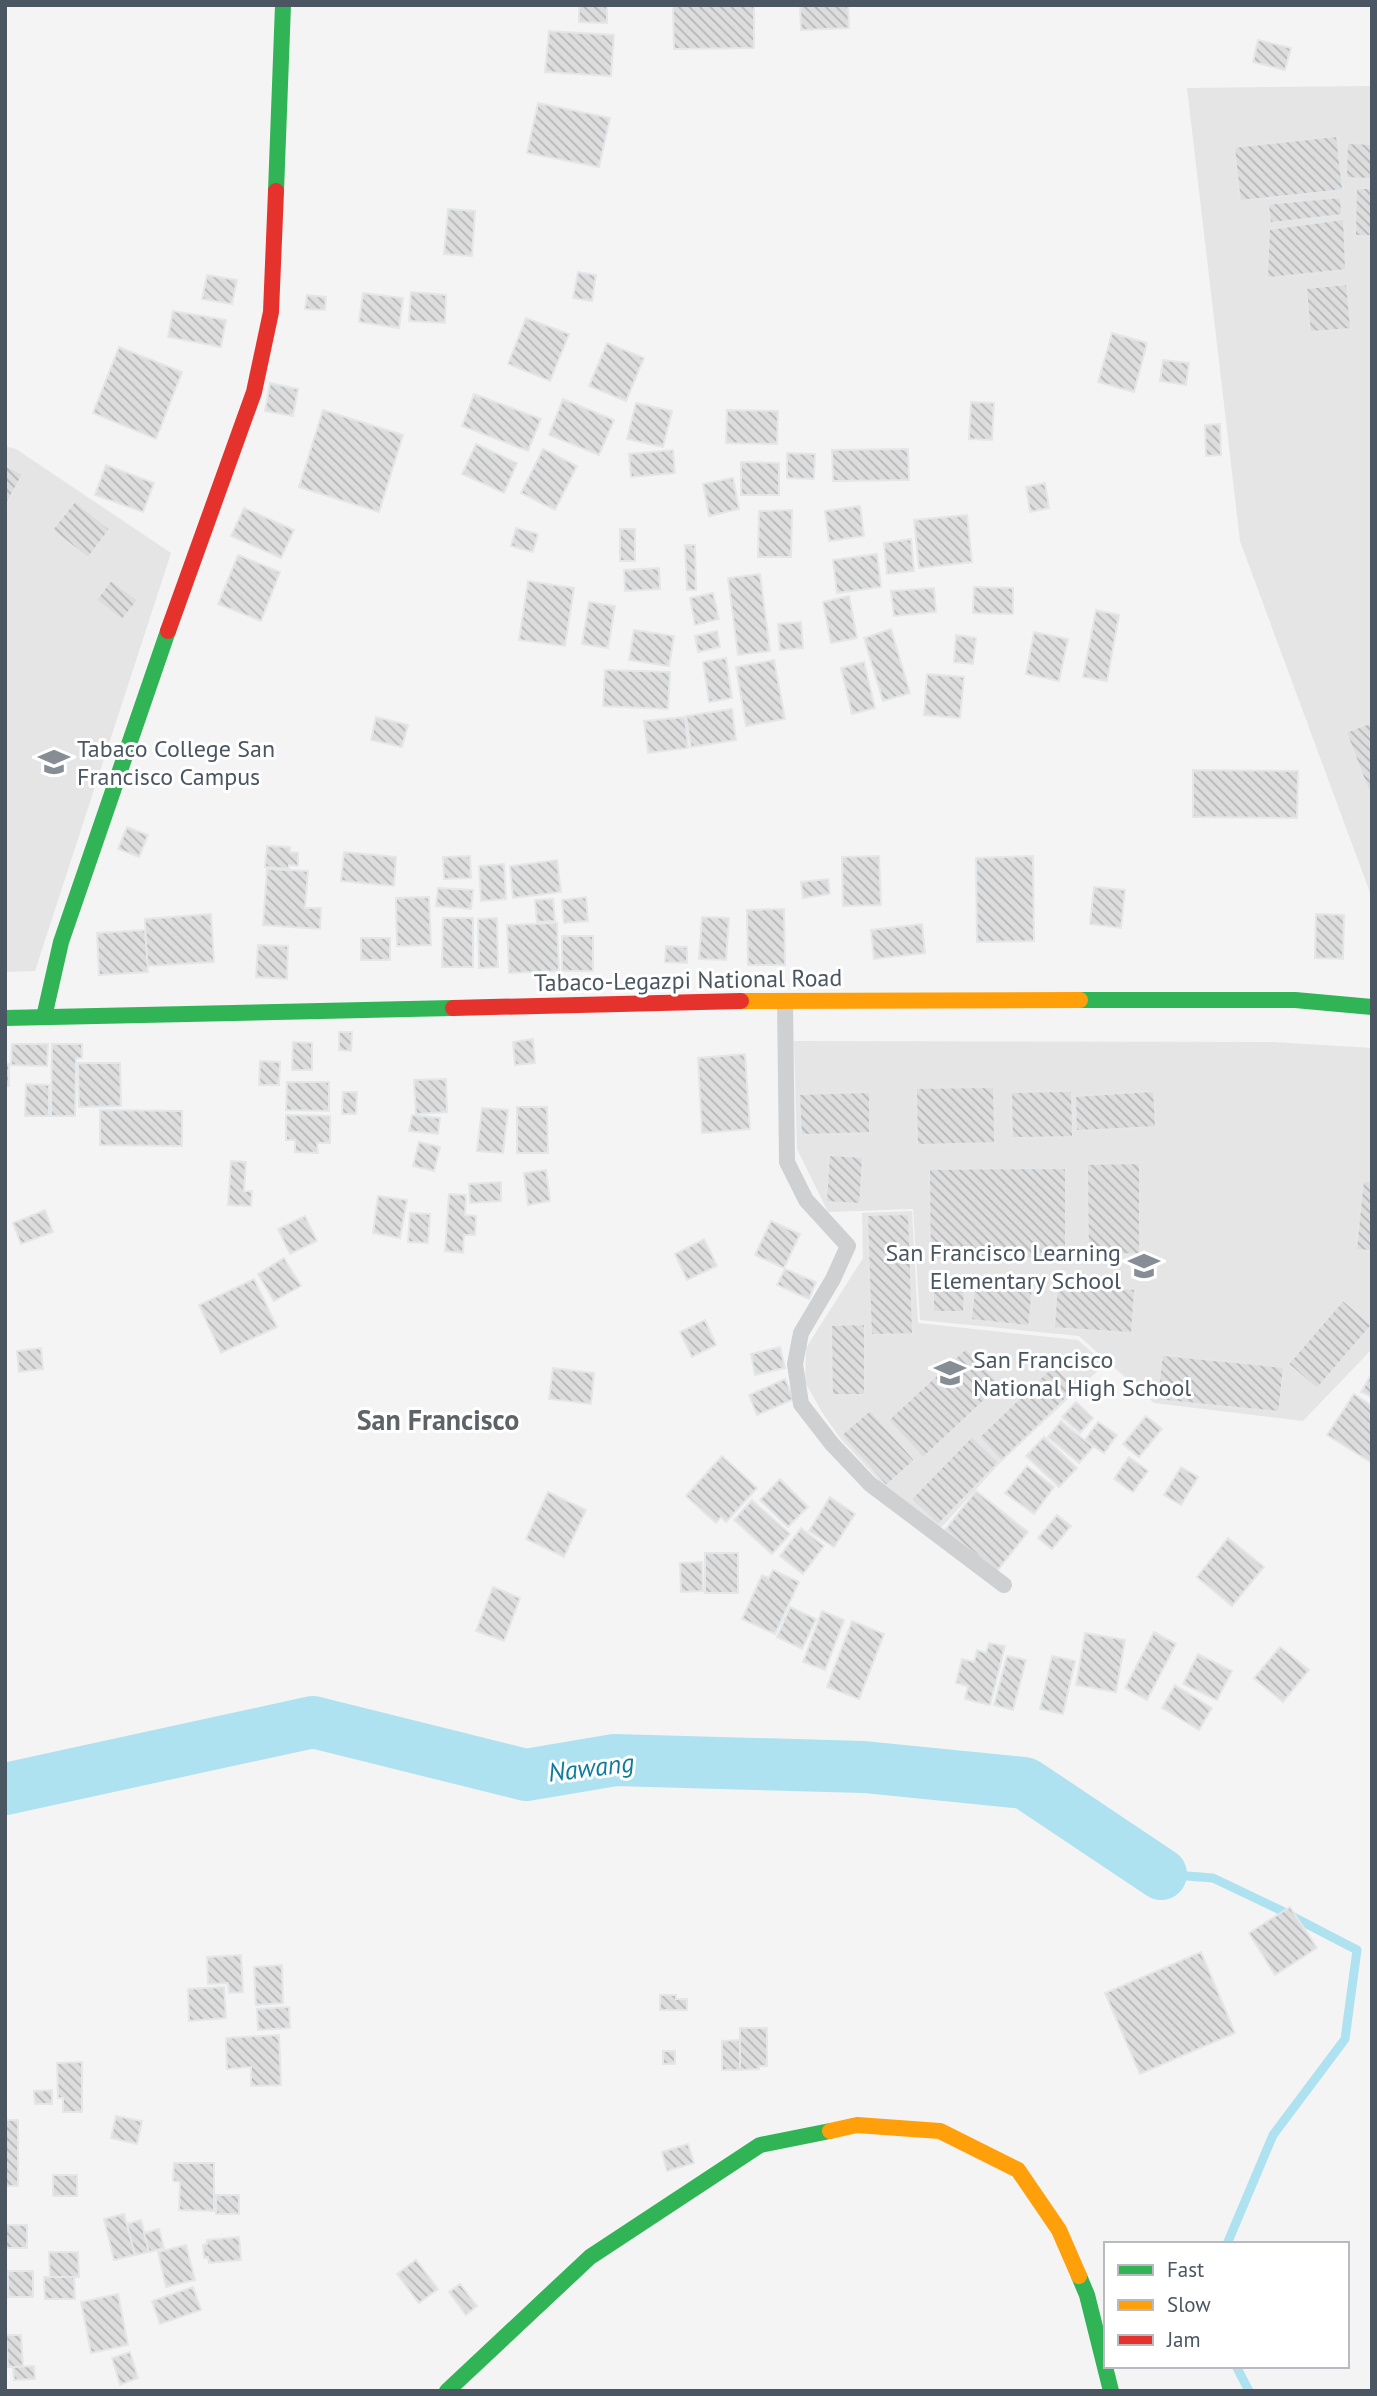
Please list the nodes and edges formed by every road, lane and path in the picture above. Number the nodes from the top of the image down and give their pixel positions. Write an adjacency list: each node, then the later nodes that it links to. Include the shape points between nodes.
1 (283, 5): 4 (street, via 271,312 254,392 66,929)
2 (785, 1001): 3 (street, Tabaco-Legazpi National Road, via 1295,1000); 4 (street, Tabaco-Legazpi National Road); 6 (lane, via 787,1162 806,1200 848,1246 801,1333 795,1364 801,1404 870,1484)
3 (1372, 1007)
4 (44, 1017): 5 (street, Tabaco-Legazpi National Road)
5 (5, 1018)
6 (1004, 1585)
7 (1104, 2363): 9 (street, via 1087,2295 1059,2230 1018,2170 940,2131 857,2125 760,2145 590,2257)
8 (1105, 2368): 10 (street)
9 (447, 2391)
10 (1111, 2391)

